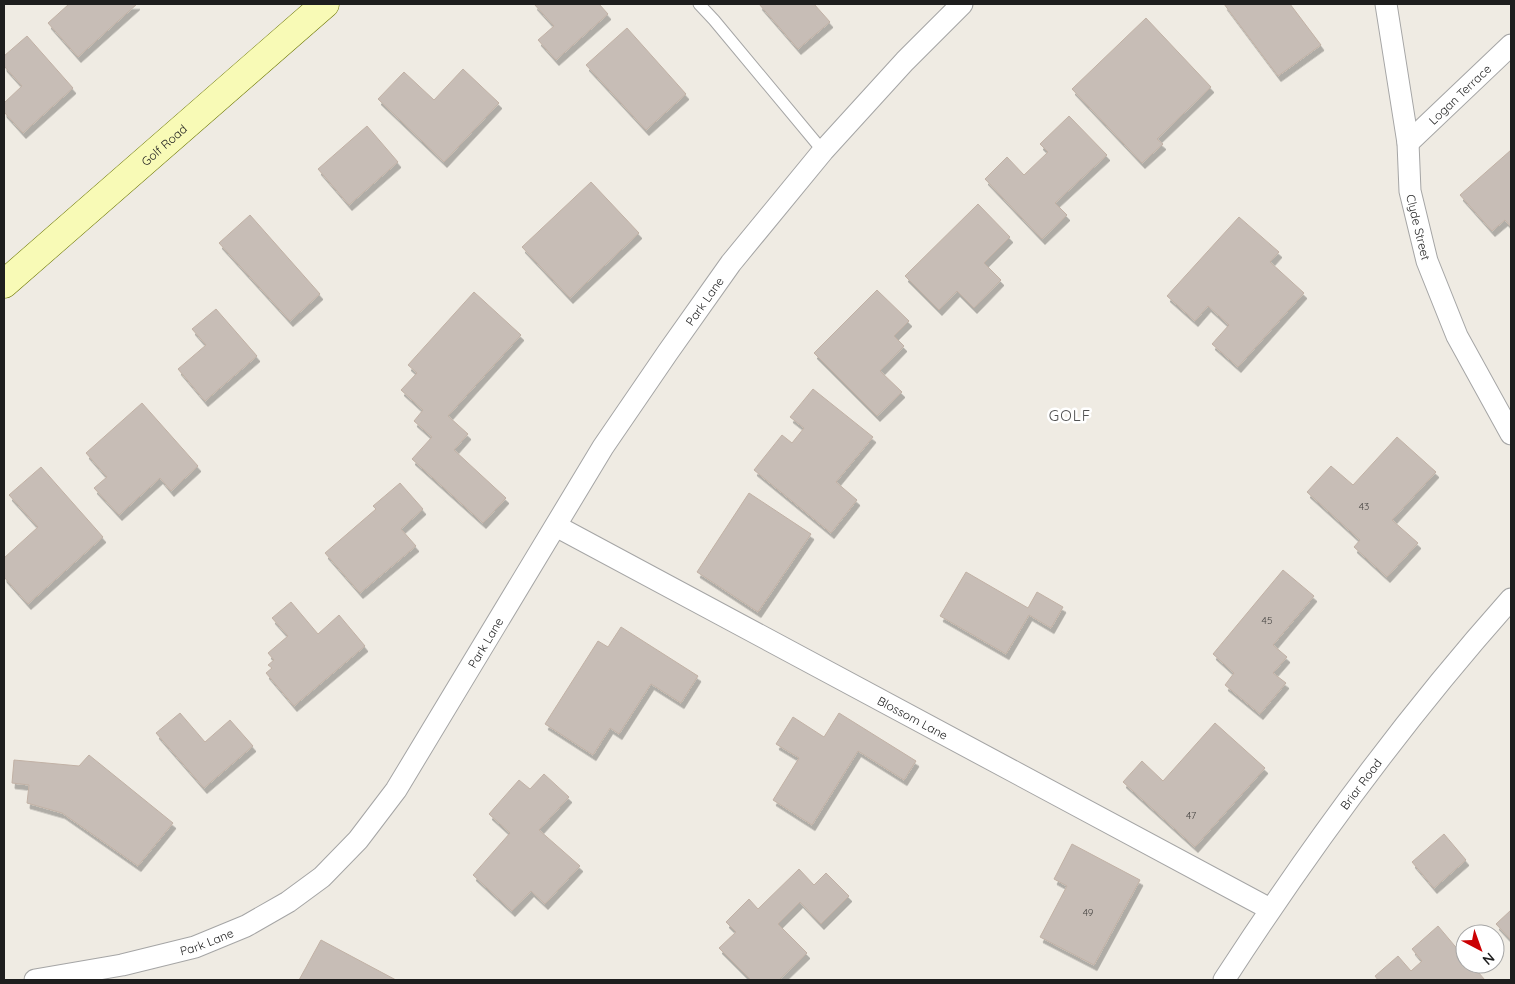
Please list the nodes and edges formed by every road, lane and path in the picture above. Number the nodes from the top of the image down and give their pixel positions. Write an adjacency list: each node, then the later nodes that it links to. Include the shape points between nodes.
1 (325, 4): 8 (main road, Golf Road)
2 (698, 4): 7 (lane)
3 (962, 4): 7 (street, Park Lane)
4 (1386, 4): 6 (street, Clyde Street)
5 (1511, 45): 6 (street, Logan Terrace)
6 (1408, 143): 9 (street, Clyde Street, via 1410,191 1427,261 1457,336)
7 (823, 151): 10 (street, Park Lane, via 731,263 603,447)
8 (4, 284)
9 (1511, 434)
10 (556, 526): 12 (street, Blossom Lane); 13 (street, Park Lane, via 396,790 358,840 322,877 288,902 246,926 195,947 122,965)
11 (1511, 599): 12 (street, Briar Road, via 1351,794)
12 (1270, 909): 14 (street, Briar Road)
13 (35, 980)
14 (1224, 980)

